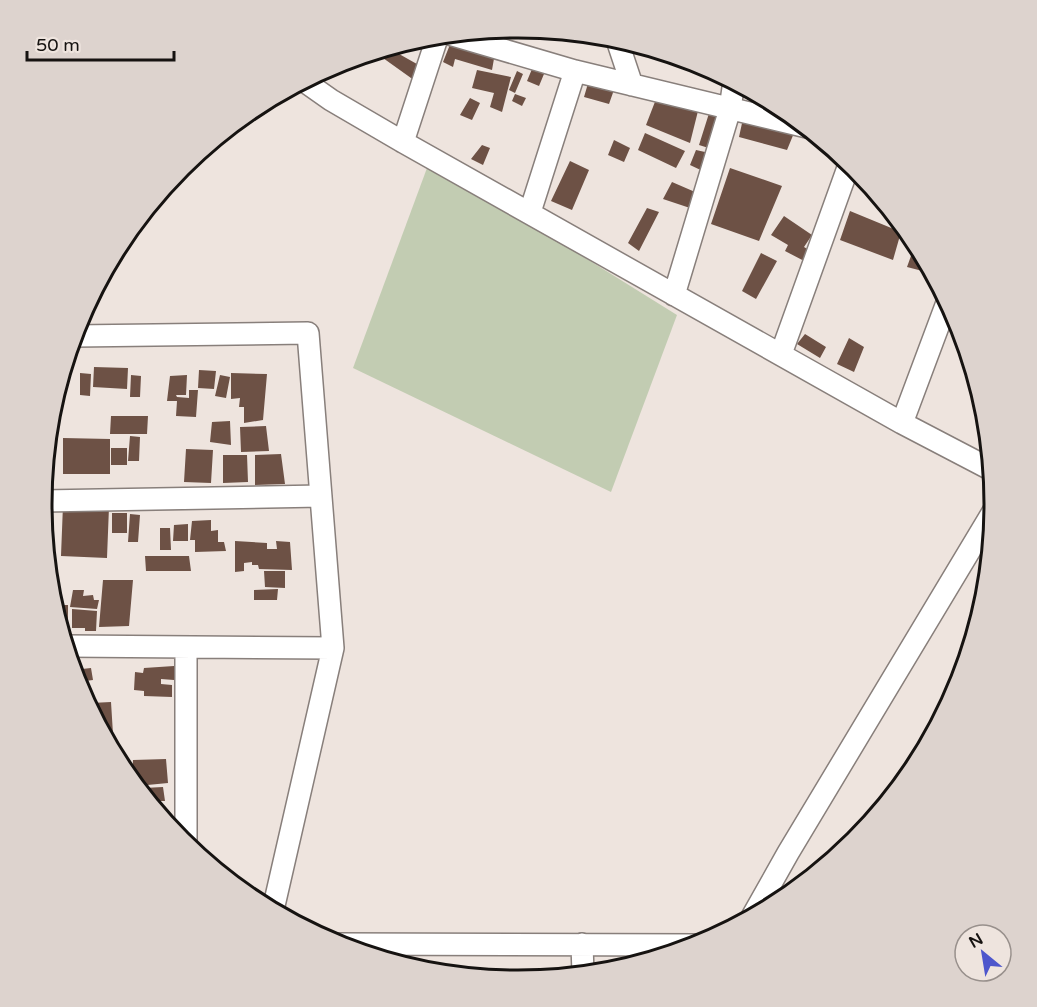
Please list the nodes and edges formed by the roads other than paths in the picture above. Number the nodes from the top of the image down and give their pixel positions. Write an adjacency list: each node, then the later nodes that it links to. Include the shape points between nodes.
1 (469, 40): 4 (street)
2 (435, 45): 10 (street)
3 (620, 48): 5 (street)
4 (575, 71): 5 (street); 12 (street)
5 (632, 85): 8 (street)
6 (312, 86): 10 (street)
7 (733, 90): 8 (street)
8 (730, 109): 9 (street); 13 (street)
9 (785, 122)
10 (403, 142): 12 (street)
11 (846, 172): 16 (street)
12 (530, 212): 13 (street)
13 (674, 295): 16 (street)
14 (943, 313): 17 (street)
15 (84, 336): 19 (street, via 308,333)
16 (781, 354): 17 (street)
17 (902, 423): 18 (street)
18 (983, 465)
19 (321, 496): 20 (street); 24 (street)
20 (52, 503)
21 (984, 527): 27 (street)
22 (75, 646): 23 (street)
23 (186, 647): 24 (street); 25 (street)
24 (333, 648): 26 (street)
25 (186, 830)
26 (275, 901)
27 (760, 901)
28 (582, 944): 29 (street); 30 (street); 31 (street)
29 (669, 945)
30 (388, 951)
31 (583, 965)

